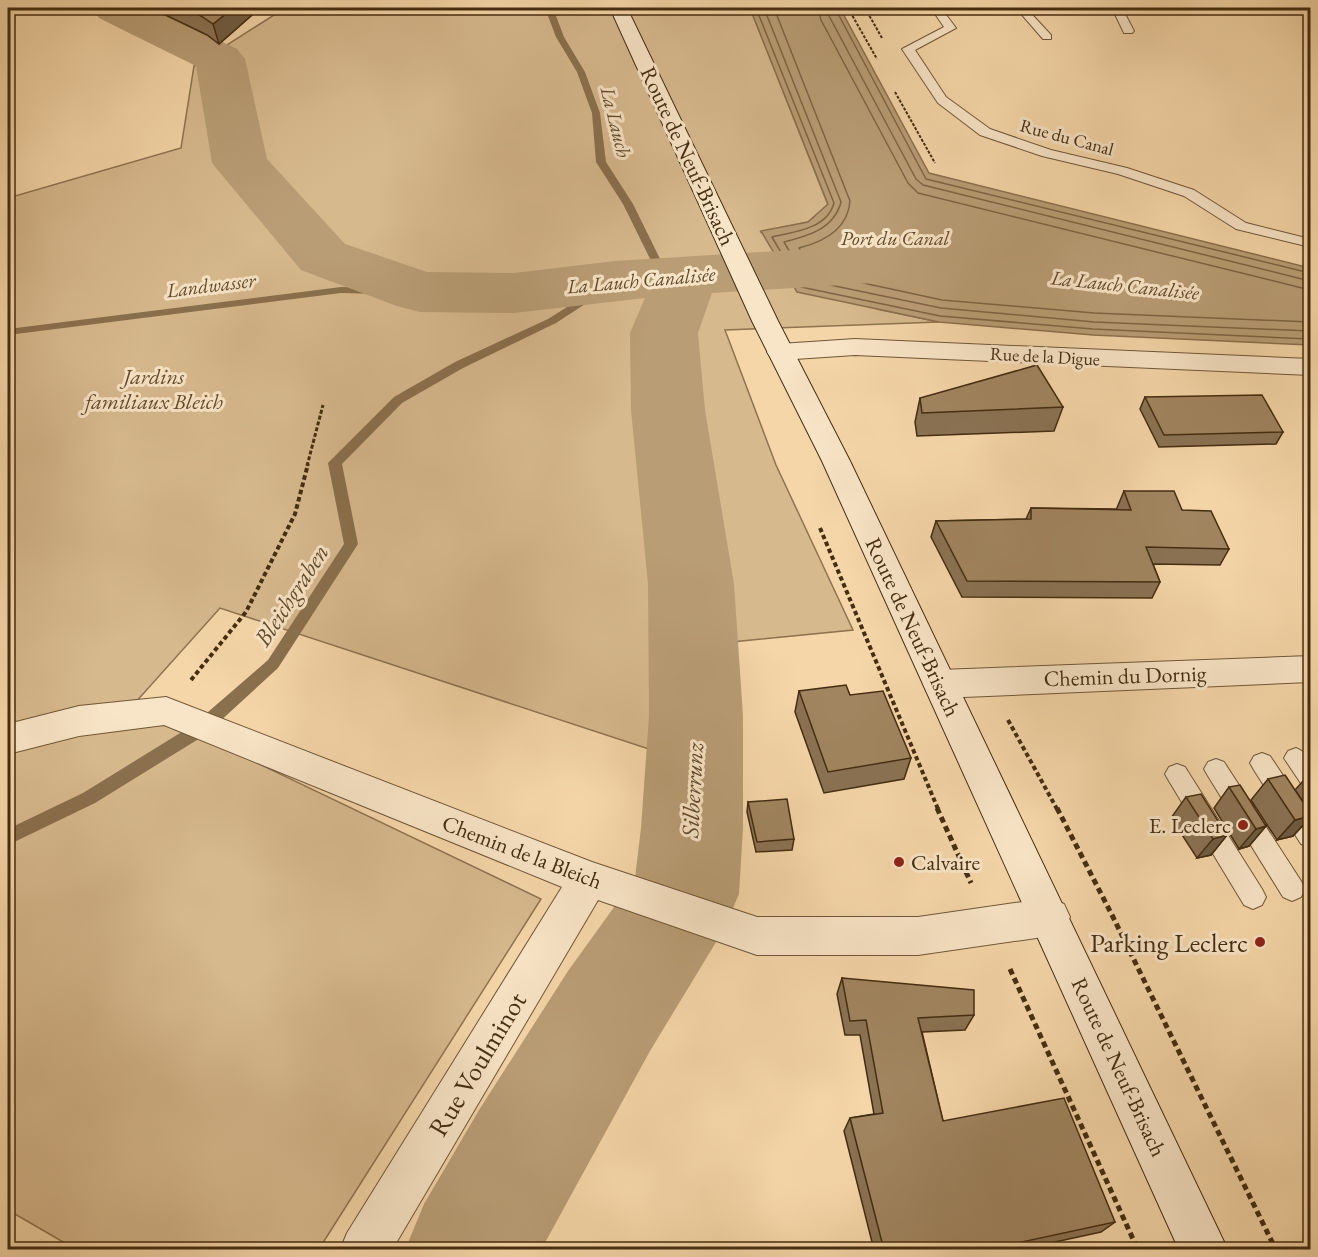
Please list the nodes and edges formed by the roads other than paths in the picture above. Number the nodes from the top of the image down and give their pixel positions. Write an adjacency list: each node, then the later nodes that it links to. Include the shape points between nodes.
1 (618, 8): 8 (street, Route de Neuf-Brisach)
2 (936, 8): 7 (lane, Rue du Canal, via 950,28 908,49 942,100 986,132 1189,193 1241,226)
3 (1021, 8): 6 (lane)
4 (1117, 8): 5 (lane)
5 (1128, 31)
6 (1047, 38)
7 (1311, 243)
8 (780, 352): 9 (street, Rue de la Digue, via 855,347); 11 (street, Route de Neuf-Brisach, via 836,461)
9 (1311, 367)
10 (1311, 669): 11 (street, Chemin du Dornig)
11 (940, 684): 22 (street, Route de Neuf-Brisach)
12 (8, 739): 19 (street, Chemin de la Bleich, via 79,721 193,722)
13 (1296, 758): 17 (lane)
14 (1262, 763): 18 (lane)
15 (1216, 769): 20 (lane)
16 (1177, 774): 21 (lane)
17 (1311, 778)
18 (1311, 836)
19 (589, 879): 22 (street, Chemin de la Bleich, via 757,936 918,936); 23 (street, Rue Voulminot)
20 (1292, 889)
21 (1253, 897)
22 (1050, 917): 24 (street, Route de Neuf-Brisach)
23 (364, 1250)
24 (1204, 1250)

